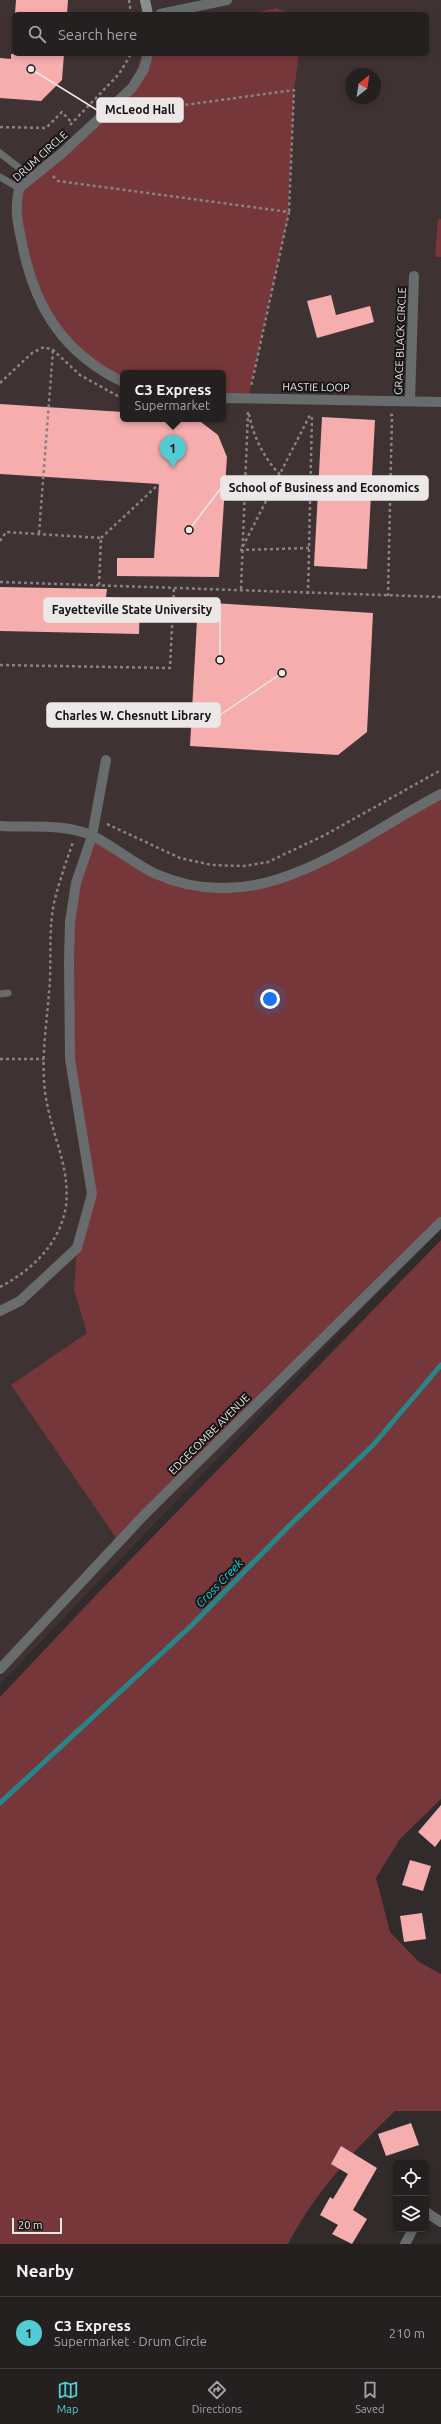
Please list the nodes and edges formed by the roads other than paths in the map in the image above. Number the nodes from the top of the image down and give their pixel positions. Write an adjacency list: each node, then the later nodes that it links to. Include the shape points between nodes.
1 (144, 0): 3 (street)
2 (227, 0): 4 (street)
3 (147, 12)
4 (170, 12)
5 (147, 56): 8 (street, DRUM CIRCLE, via 144,69 132,88 44,169)
6 (0, 153): 8 (lane)
7 (0, 177): 9 (lane)
8 (31, 177): 9 (street, DRUM CIRCLE)
9 (19, 188): 11 (street, DRUM CIRCLE, via 15,211 26,261 41,304 52,324 78,353)
10 (414, 276): 13 (street, GRACE BLACK CIRCLE)
11 (120, 380)
12 (226, 398): 13 (street, HASTIE LOOP)
13 (410, 400): 14 (street, GRACE BLACK CIRCLE)
14 (441, 402)
15 (106, 760): 18 (street)
16 (441, 794): 18 (street, via 316,865 269,883 244,888 188,885 155,873)
17 (0, 826): 18 (street, via 60,828)
18 (92, 836): 22 (street, via 76,883 70,922 69,960 70,1060 92,1194 77,1248 20,1301)
19 (8, 993): 20 (lane)
20 (0, 994)
21 (441, 1222): 23 (street, EDGECOMBE AVENUE, via 146,1513)
22 (0, 1311)
23 (0, 1668)
24 (429, 2214): 25 (street)
25 (441, 2222)
26 (412, 2232): 27 (street)
27 (405, 2244)

